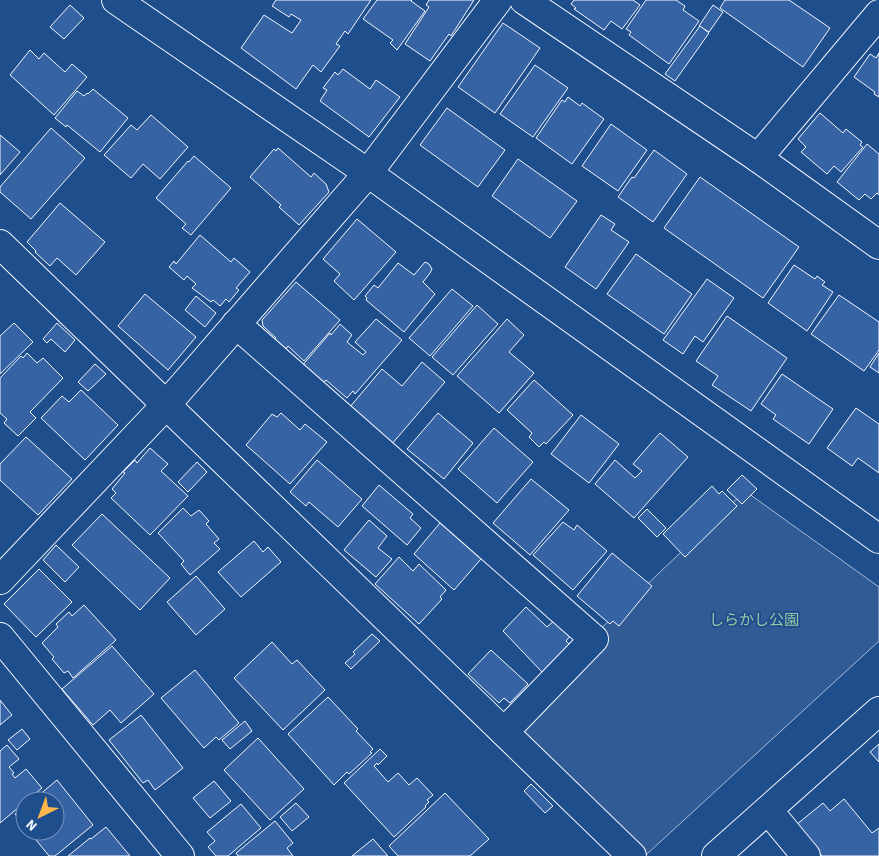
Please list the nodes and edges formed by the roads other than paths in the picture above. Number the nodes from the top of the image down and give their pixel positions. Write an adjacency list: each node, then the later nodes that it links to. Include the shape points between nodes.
1 (116, 0): 8 (street)
2 (498, 0): 8 (street)
3 (524, 0): 7 (street)
4 (871, 0): 5 (street)
5 (879, 6)
6 (879, 14): 7 (street)
7 (758, 158): 10 (street)
8 (368, 173): 11 (street); 13 (street)
9 (0, 244): 12 (street)
10 (879, 245)
11 (236, 324): 12 (street); 17 (street, via 594,639)
12 (166, 405): 14 (street); 17 (street)
13 (879, 539)
14 (0, 580)
15 (0, 637): 19 (street)
16 (879, 711): 18 (street)
17 (504, 732): 20 (street)
18 (768, 810): 21 (street); 22 (street)
19 (180, 856)
20 (632, 856)
21 (716, 856)
22 (806, 856)

